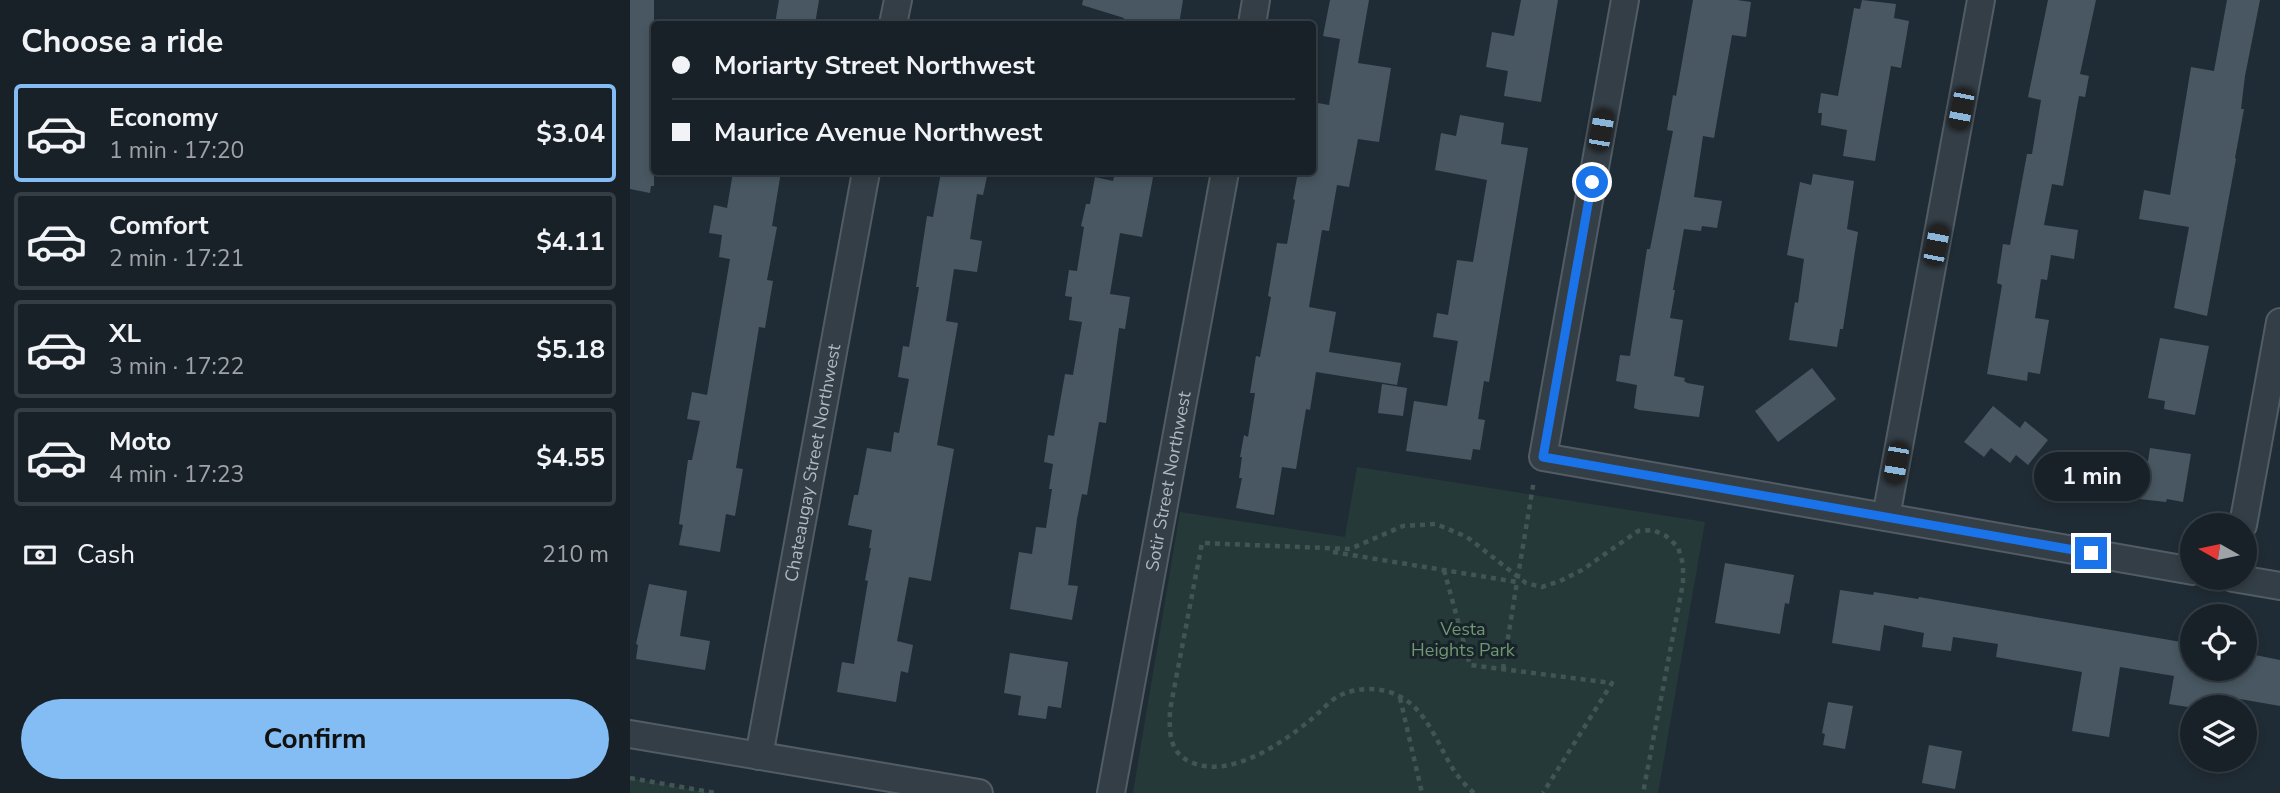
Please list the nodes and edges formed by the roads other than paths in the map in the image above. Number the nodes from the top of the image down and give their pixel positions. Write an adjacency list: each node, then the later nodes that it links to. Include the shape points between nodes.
1 (898, 0): 5 (street)
2 (1256, 0): 6 (street)
3 (1626, 0): 11 (street, via 1543,457)
4 (1981, 0): 11 (street)
5 (894, 21)
6 (1252, 21)
7 (865, 175): 16 (street, Chateaugay Street Northwest)
8 (1224, 175): 18 (street, Sotir Street Northwest)
9 (2280, 322): 10 (street)
10 (2245, 513)
11 (1886, 517): 12 (street)
12 (2180, 568)
13 (2258, 582): 14 (street)
14 (2280, 586)
15 (630, 734): 16 (street)
16 (760, 756): 17 (street)
17 (979, 793)
18 (1111, 793)

